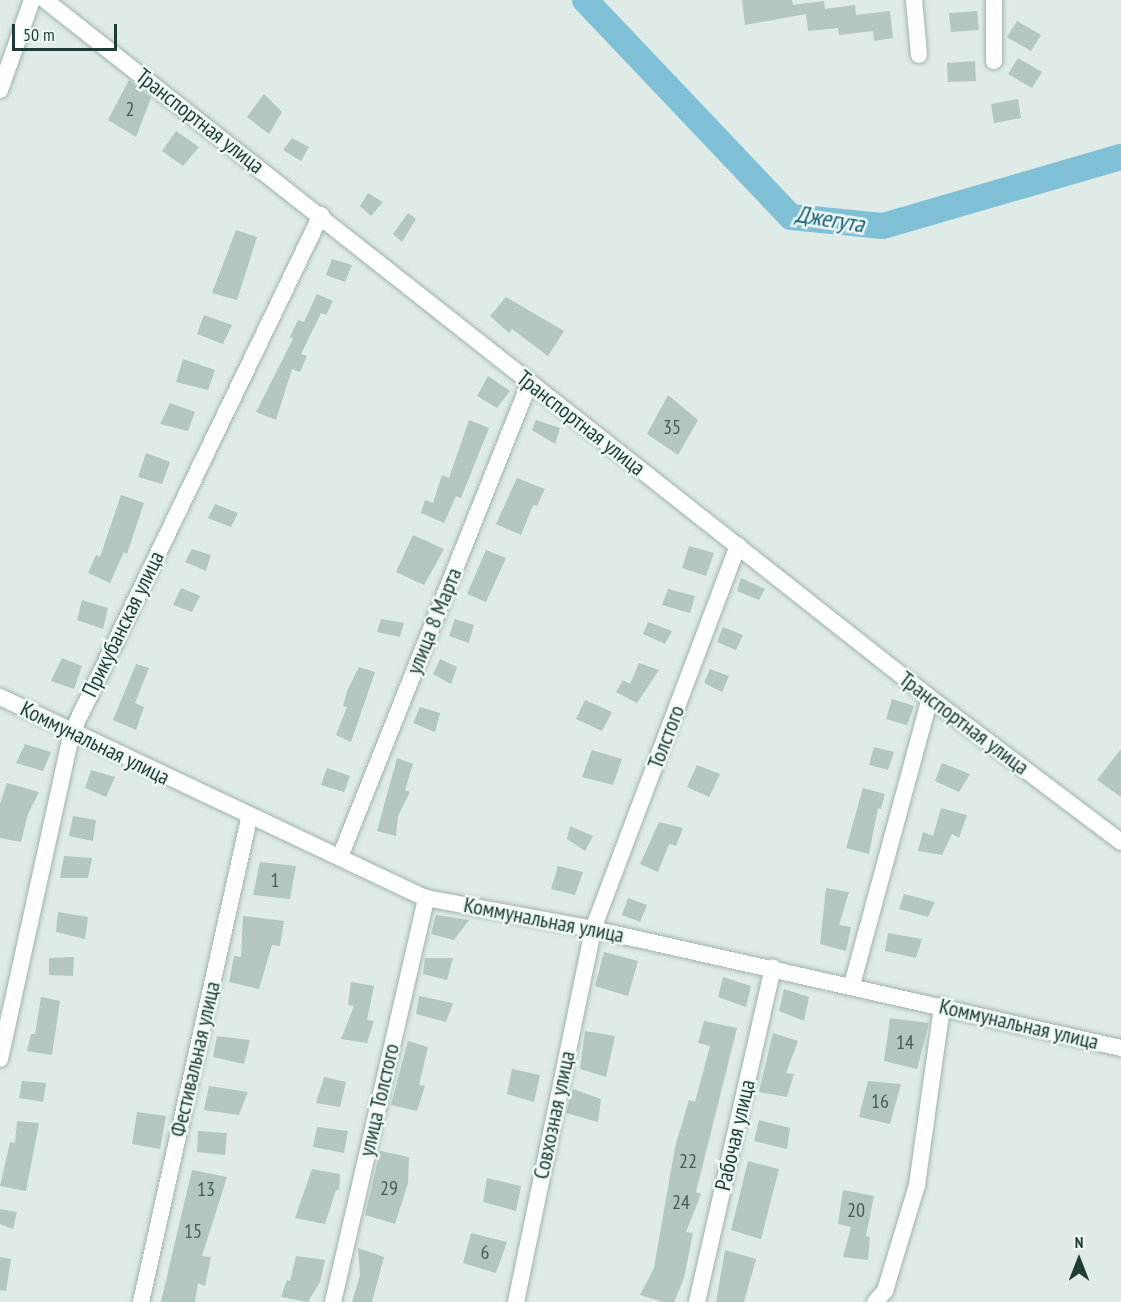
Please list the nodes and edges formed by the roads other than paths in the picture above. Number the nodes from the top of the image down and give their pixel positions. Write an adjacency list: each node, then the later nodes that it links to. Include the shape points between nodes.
1 (32, 0): 7 (street)
2 (45, 0): 8 (street, Транспортная улица)
3 (914, 0): 5 (street)
4 (994, 0): 6 (street)
5 (919, 55)
6 (994, 61)
7 (0, 90)
8 (321, 215): 9 (street, Транспортная улица); 13 (street, Прикубанская улица)
9 (529, 384): 10 (street, Транспортная улица); 16 (street, улица 8 Марта)
10 (738, 545): 12 (street, Транспортная улица); 18 (street, Толстого)
11 (0, 697): 13 (street, Коммунальная улица)
12 (930, 698): 15 (street, Транспортная улица); 20 (street)
13 (72, 732): 14 (street, Коммунальная улица); 23 (street, Прикубанская улица)
14 (249, 817): 16 (street, Коммунальная улица); 24 (street, Фестивальная улица)
15 (1121, 842)
16 (340, 857): 17 (street, Коммунальная улица)
17 (426, 898): 18 (street, Коммунальная улица); 25 (street, улица Толстого)
18 (593, 929): 19 (street, Коммунальная улица); 26 (street, Совхозная улица)
19 (773, 968): 20 (street, Коммунальная улица); 27 (street, Рабочая улица)
20 (852, 985): 21 (street, Коммунальная улица)
21 (942, 1006): 22 (street, Коммунальная улица); 28 (street, via 917,1185 885,1291)
22 (1121, 1048)
23 (0, 1059)
24 (141, 1302)
25 (333, 1302)
26 (516, 1302)
27 (696, 1302)
28 (874, 1302)

